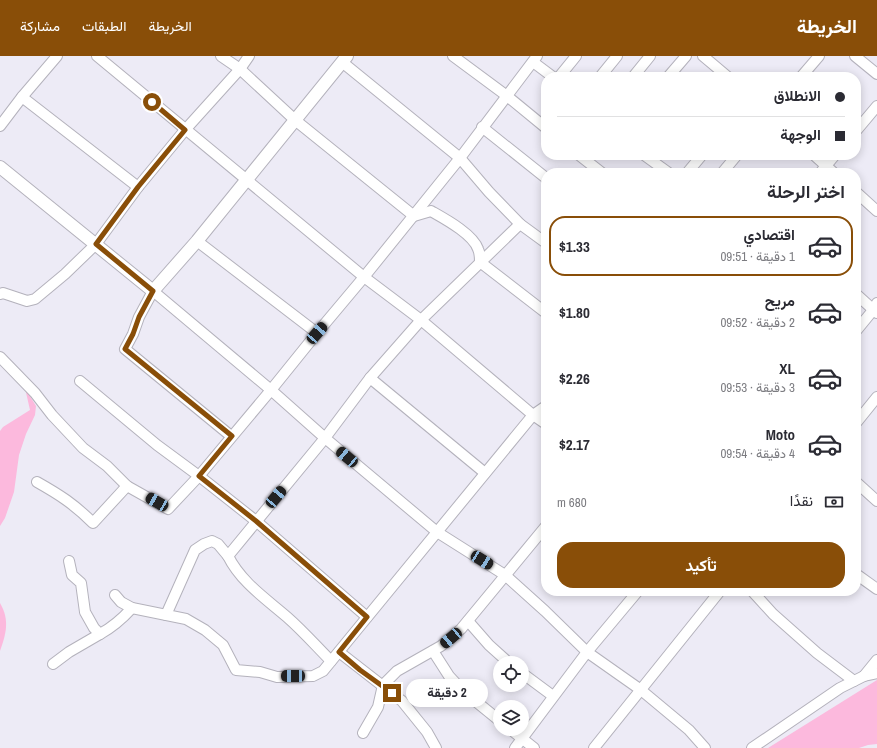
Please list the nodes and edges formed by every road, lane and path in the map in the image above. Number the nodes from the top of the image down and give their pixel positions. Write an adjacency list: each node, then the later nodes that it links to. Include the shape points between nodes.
1 (57, 56): 25 (street)
2 (97, 56): 32 (street)
3 (221, 56): 15 (street)
4 (249, 56): 15 (street)
5 (453, 56): 24 (street)
6 (576, 56): 17 (street)
7 (617, 56): 18 (street)
8 (650, 56): 19 (street)
9 (686, 56): 20 (street)
10 (703, 56): 21 (street)
11 (819, 56): 22 (street)
12 (855, 56): 23 (street)
13 (345, 59): 27 (street); 33 (street)
14 (535, 59): 16 (street); 24 (street)
15 (240, 69): 27 (street); 32 (street)
16 (548, 72)
17 (563, 72)
18 (604, 72)
19 (637, 72)
20 (672, 72)
21 (722, 72)
22 (805, 72)
23 (877, 74)
24 (507, 96): 28 (street); 31 (street)
25 (22, 97): 29 (street); 47 (street)
26 (876, 111): 30 (street)
27 (295, 120): 46 (street); 50 (street)
28 (541, 124)
29 (0, 126)
30 (861, 126)
31 (482, 127): 33 (street); 45 (street)
32 (185, 130): 46 (street); 47 (street)
33 (460, 158): 50 (street); 51 (street)
34 (586, 160): 40 (street)
35 (651, 160): 41 (street)
36 (698, 160): 42 (street)
37 (732, 160): 43 (street)
38 (818, 160): 44 (street)
39 (0, 167): 54 (street)
40 (596, 168)
41 (662, 168)
42 (691, 168)
43 (726, 168)
44 (825, 168)
45 (541, 174)
46 (246, 180): 53 (street); 56 (street)
47 (138, 187): 54 (street)
48 (861, 197): 49 (street)
49 (877, 211)
50 (414, 216): 55 (street, via 432,211 443,217 469,236 478,248); 56 (street)
51 (520, 224): 52 (street); 55 (street)
52 (541, 239)
53 (197, 241): 57 (street); 64 (street)
54 (96, 244): 57 (street); 58 (street, via 35,299 27,301)
55 (480, 262): 61 (street); 62 (street)
56 (364, 278): 62 (street); 64 (street)
57 (153, 291): 68 (street); 74 (street, via 125,349)
58 (0, 294)
59 (861, 298): 60 (street)
60 (876, 308): 63 (street)
61 (541, 309)
62 (422, 320): 66 (street); 71 (street)
63 (861, 325)
64 (317, 333): 68 (street)
65 (0, 358): 79 (street, via 84,448)
66 (370, 378): 75 (street); 76 (street)
67 (80, 381): 77 (street, via 157,446)
68 (271, 390): 74 (street); 75 (street)
69 (876, 399): 72 (street)
70 (541, 409): 71 (street)
71 (533, 414): 73 (street); 76 (street)
72 (861, 417)
73 (541, 420)
74 (232, 436): 77 (street)
75 (325, 438): 82 (street); 83 (street)
76 (485, 473): 83 (street)
77 (199, 476): 79 (street, via 168,509); 82 (street)
78 (37, 482): 79 (street, via 76,506 93,523)
79 (127, 486)
80 (861, 487): 81 (street)
81 (877, 501)
82 (256, 521): 85 (street); 96 (street)
83 (437, 532): 87 (street); 96 (street)
84 (541, 532): 87 (street)
85 (228, 556): 95 (street, via 212,541 195,550); 104 (street, via 234,568 252,588 289,618)
86 (69, 561): 98 (street, via 72,575 82,583 85,612)
87 (505, 575): 97 (street); 101 (street)
88 (861, 578): 89 (street)
89 (877, 589)
90 (115, 595): 94 (street)
91 (631, 596): 101 (street)
92 (716, 596): 111 (street)
93 (757, 596): 109 (street, via 817,653)
94 (132, 608): 95 (street); 98 (street, via 123,619)
95 (166, 616): 104 (street, via 186,619 206,630 223,645 236,670 260,672 277,677 313,676 323,671)
96 (367, 617): 100 (street)
97 (468, 621): 99 (street); 102 (street)
98 (100, 634): 105 (street)
99 (433, 651): 110 (street, via 397,671); 113 (street, via 462,691)
100 (339, 652): 104 (street); 110 (street)
101 (587, 652): 111 (street); 112 (street)
102 (501, 656)
103 (877, 660): 107 (street)
104 (332, 661)
105 (53, 664)
106 (877, 673): 107 (street)
107 (864, 676): 109 (street)
108 (529, 678): 112 (street)
109 (854, 681): 122 (street)
110 (383, 685): 114 (street, via 378,707); 117 (street, via 402,701 427,732)
111 (641, 690): 120 (street); 121 (street, via 689,730)
112 (554, 696): 116 (street)
113 (493, 715)
114 (364, 733)
115 (519, 736): 116 (street)
116 (522, 738): 118 (street); 119 (street)
117 (436, 748)
118 (515, 748)
119 (534, 748)
120 (594, 748)
121 (705, 748)
122 (752, 748)

